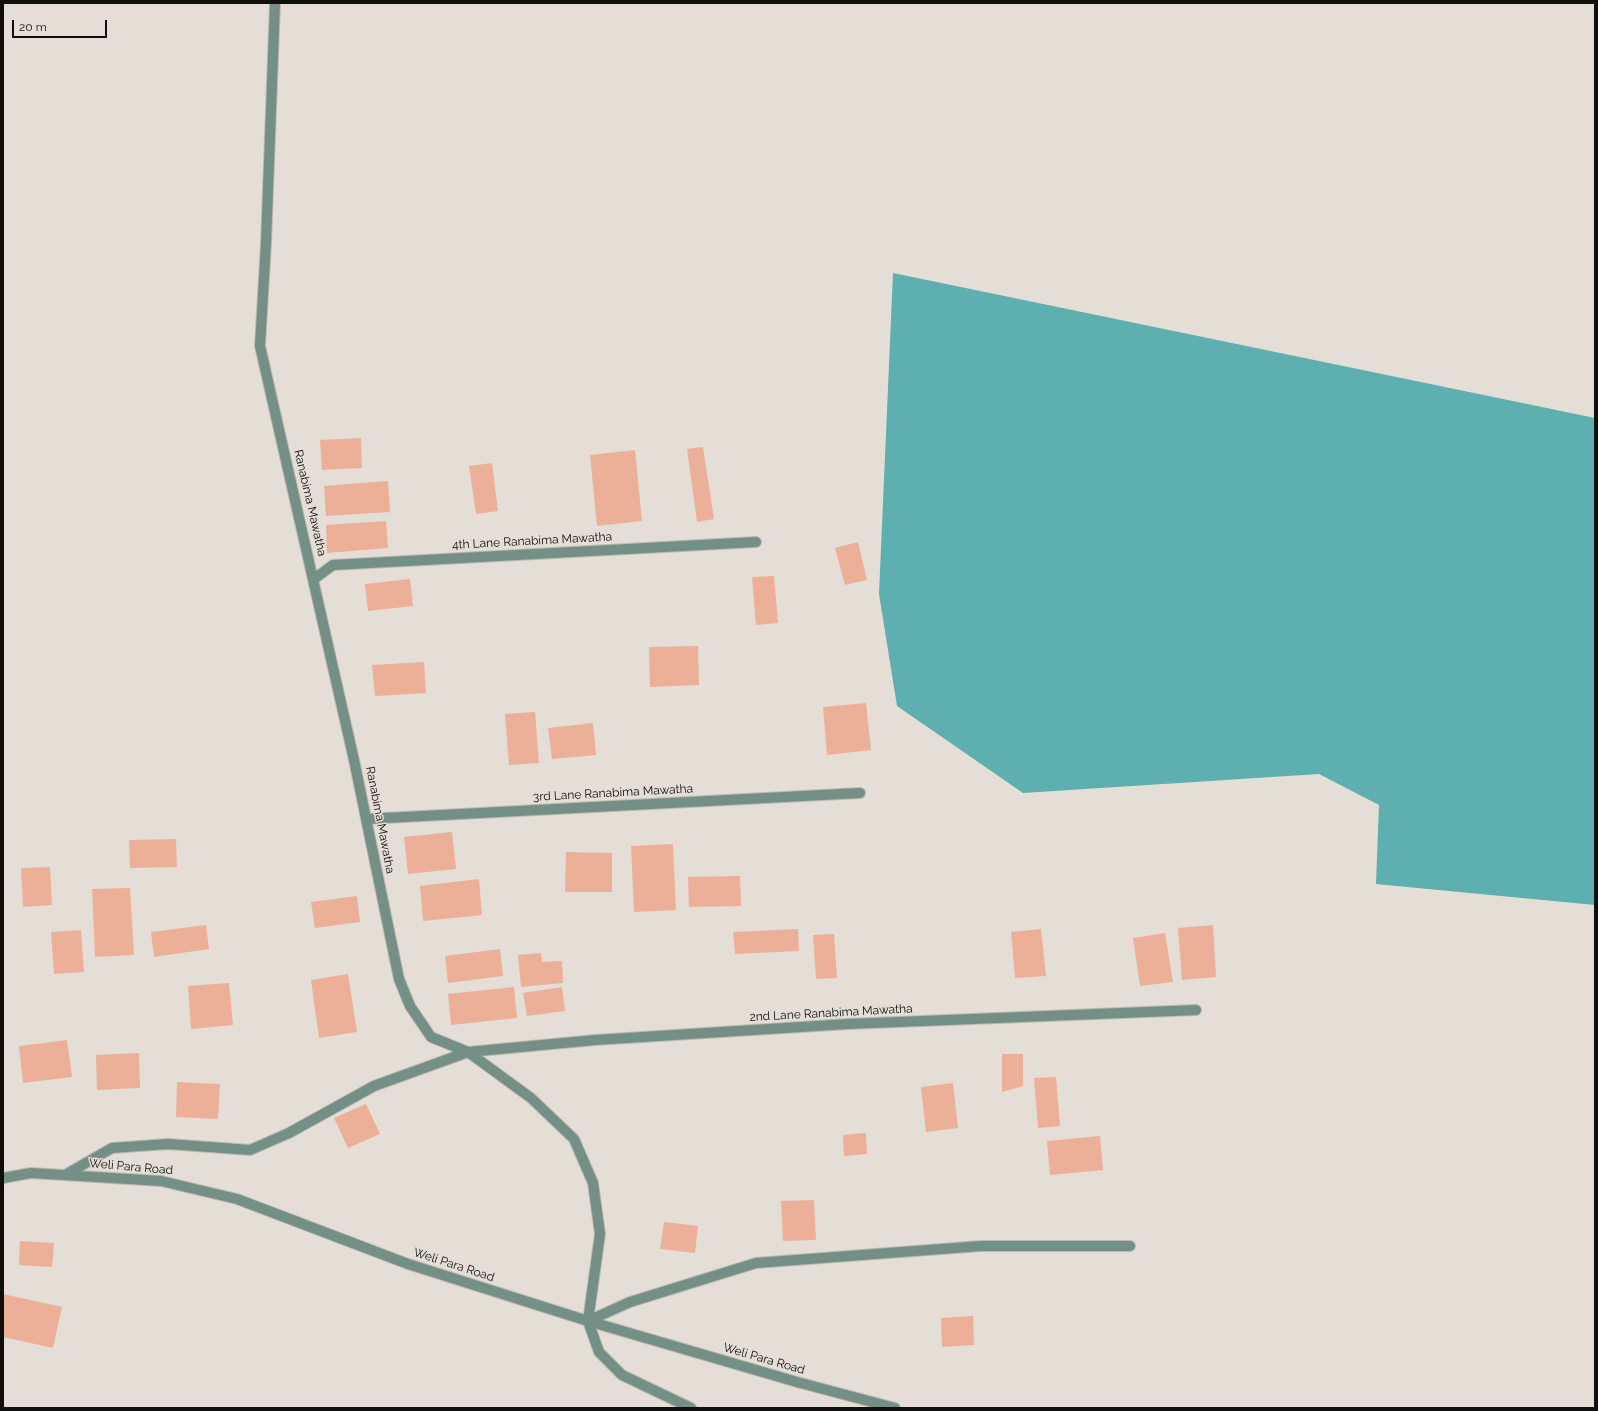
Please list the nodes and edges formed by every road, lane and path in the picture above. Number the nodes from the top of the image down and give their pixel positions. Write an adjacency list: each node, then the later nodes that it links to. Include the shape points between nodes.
1 (275, 3): 3 (street, Ranabima Mawatha, via 260,346)
2 (756, 542): 3 (street, 4th Lane Ranabima Mawatha, via 333,565)
3 (314, 579): 5 (street, Ranabima Mawatha)
4 (860, 793): 5 (street, 3rd Lane Ranabima Mawatha)
5 (366, 820): 7 (street, Ranabima Mawatha, via 399,979 410,1006 432,1037)
6 (1196, 1010): 7 (street, 2nd Lane Ranabima Mawatha, via 833,1025 595,1040)
7 (468, 1052): 8 (street, via 374,1086 289,1133 250,1150 168,1144 112,1148); 11 (street, Ranabima Mawatha, via 531,1098 574,1139 593,1183 600,1234)
8 (65, 1175): 9 (street, Weli Para Road, via 31,1173); 11 (street, Weli Para Road, via 161,1180 237,1199 408,1264)
9 (3, 1178)
10 (1130, 1246): 11 (street, via 981,1246 756,1263 630,1302)
11 (588, 1321): 12 (street, via 600,1352 622,1375); 13 (street, Weli Para Road)
12 (691, 1408)
13 (895, 1408)

